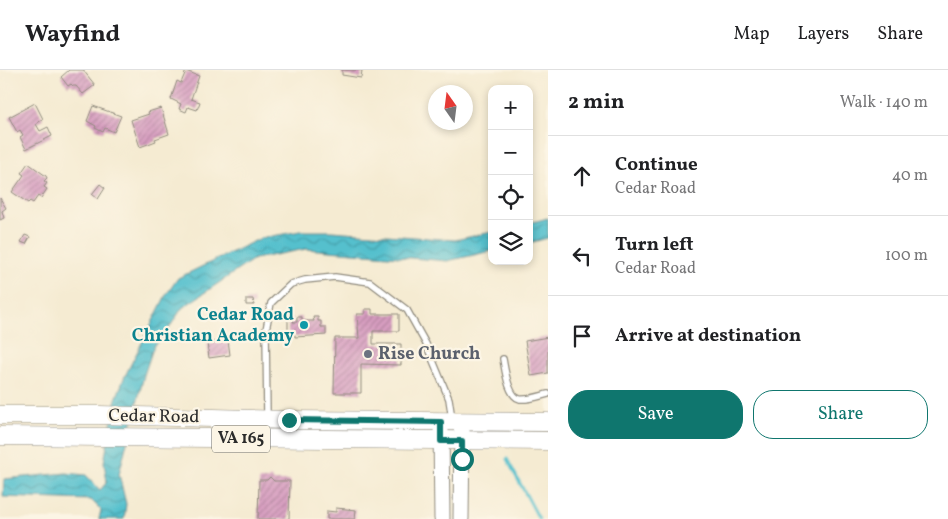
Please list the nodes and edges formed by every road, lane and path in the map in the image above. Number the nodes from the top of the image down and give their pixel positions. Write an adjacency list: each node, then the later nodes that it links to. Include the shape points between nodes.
1 (503, 359): 2 (lane, via 514,396 520,399)
2 (548, 394)
3 (0, 415): 7 (main road, Cedar Road / VA 165, via 152,416)
4 (267, 420): 5 (main road, Cedar Road / VA 165); 5 (lane, via 266,330 271,303 291,284 335,277 370,282 407,310 426,344 449,399); 7 (main road, Cedar Road / VA 165)
5 (452, 421): 6 (main road, Cedar Road / VA 165); 9 (street); 10 (street)
6 (548, 422)
7 (185, 428): 8 (main road, Cedar Road / VA 165, via 139,438); 9 (main road, Cedar Road / VA 165)
8 (0, 436)
9 (441, 441): 10 (main road, Cedar Road / VA 165); 12 (street)
10 (462, 441): 11 (main road, Cedar Road / VA 165); 13 (street)
11 (548, 442)
12 (442, 519)
13 (461, 519)

